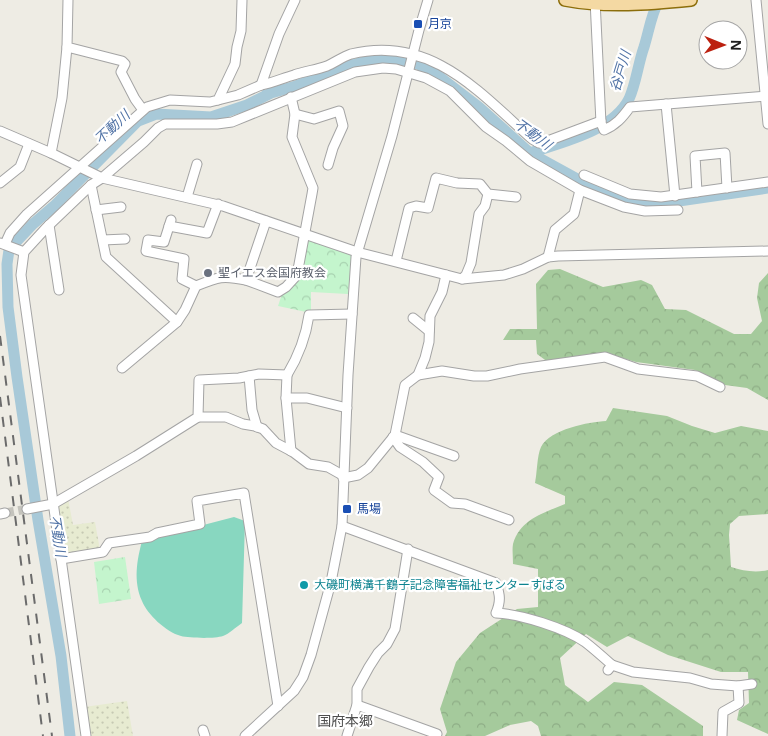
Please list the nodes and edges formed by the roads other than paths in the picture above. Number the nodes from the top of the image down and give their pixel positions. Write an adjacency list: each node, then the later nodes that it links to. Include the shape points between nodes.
1 (68, 0): 9 (street)
2 (242, 0): 15 (street, via 235,64)
3 (295, 0): 12 (street)
4 (428, 0): 10 (street)
5 (565, 0): 8 (main road)
6 (691, 0): 8 (main road)
7 (756, 0): 13 (street)
8 (595, 2): 20 (street)
9 (67, 47): 17 (street, via 124,61 126,64 121,72); 23 (street, via 62,98)
10 (413, 55): 11 (street); 12 (street, via 385,51 355,54); 20 (street, via 448,68 538,143)
11 (410, 70): 14 (street, via 364,70); 33 (street, via 450,91 486,127 530,161); 51 (street)
12 (261, 86): 15 (street)
13 (767, 96): 16 (street); 19 (street)
14 (291, 97): 18 (street); 28 (street, via 232,122 165,124)
15 (218, 100): 17 (street, via 170,100)
16 (666, 104): 20 (street, via 630,108 614,126); 36 (street)
17 (143, 110): 26 (street)
18 (295, 114): 25 (street, via 314,119 339,111 343,126); 45 (street, via 292,137 313,188)
19 (768, 124)
20 (602, 125)
21 (0, 131): 22 (street)
22 (29, 144): 23 (street); 30 (street, via 20,167)
23 (51, 153): 26 (street)
24 (197, 164): 37 (street)
25 (328, 165)
26 (80, 168): 28 (street); 48 (street, via 27,214)
27 (584, 175): 36 (street, via 630,194)
28 (102, 178): 31 (street); 37 (street)
29 (768, 182): 32 (street)
30 (0, 183)
31 (91, 185): 41 (street); 44 (street)
32 (727, 188): 34 (street); 34 (street, via 725,153 695,156)
33 (580, 190): 42 (street, via 624,207 645,211); 52 (street, via 574,214 555,230)
34 (697, 192): 36 (street)
35 (488, 194): 38 (street); 53 (street, via 480,184 436,178 428,208 410,208); 55 (street, via 479,214 471,263)
36 (675, 196)
37 (187, 197): 39 (street)
38 (516, 197)
39 (218, 204): 43 (street); 57 (street, via 207,233 170,223 164,242 148,240 146,251 184,260 182,279)
40 (121, 207): 41 (street)
41 (96, 210): 47 (street)
42 (678, 210)
43 (266, 221): 45 (street); 56 (street)
44 (49, 225): 50 (street); 58 (street)
45 (304, 234): 51 (street); 56 (street, via 297,275 286,287 278,292)
46 (125, 238): 47 (street)
47 (102, 240): 61 (street, via 106,257)
48 (3, 243): 50 (street)
49 (768, 251): 52 (street)
50 (24, 252): 76 (street, via 21,275)
51 (357, 252): 53 (street); 59 (street)
52 (548, 258): 55 (street, via 504,275)
53 (396, 261): 54 (street)
54 (446, 275): 55 (street); 60 (street)
55 (462, 279)
56 (246, 280): 57 (street, via 217,277)
57 (196, 286): 61 (street)
58 (60, 290)
59 (352, 314): 64 (street, via 309,315 307,328); 69 (street)
60 (430, 316): 62 (street); 62 (street, via 413,318)
61 (177, 322): 63 (street)
62 (429, 331): 65 (street, via 426,358)
63 (122, 368)
64 (287, 375): 66 (street); 68 (street)
65 (418, 375): 67 (street, via 442,371 487,376 605,357 638,369 697,376); 72 (street, via 405,385)
66 (249, 376): 70 (street, via 200,380); 71 (street)
67 (720, 387)
68 (286, 398): 69 (street, via 306,398); 73 (street)
69 (347, 408): 75 (street)
70 (198, 417): 71 (street, via 226,416); 76 (street)
71 (257, 427): 73 (street)
72 (394, 436): 74 (street); 75 (street, via 368,468); 78 (street, via 400,447 439,477 434,490 452,503 465,504)
73 (291, 451): 75 (street, via 309,464 328,467)
74 (454, 456)
75 (343, 477): 79 (street)
76 (53, 504): 77 (street); 81 (street)
77 (27, 509)
78 (509, 520)
79 (342, 526): 80 (street); 85 (street, via 311,655 294,691)
80 (408, 549): 83 (street, via 496,583 500,596 496,613 523,617 584,641 610,667); 84 (street, via 395,629 357,689)
81 (61, 559): 85 (street, via 103,552 109,543 150,537 200,524 197,501 244,493); 87 (street)
82 (752, 684): 83 (street)
83 (738, 686): 90 (street, via 739,702 723,712)
84 (357, 705): 86 (street); 89 (street)
85 (278, 706): 88 (street)
86 (437, 734)
87 (86, 736)
88 (245, 736)
89 (347, 736)
90 (722, 736)

